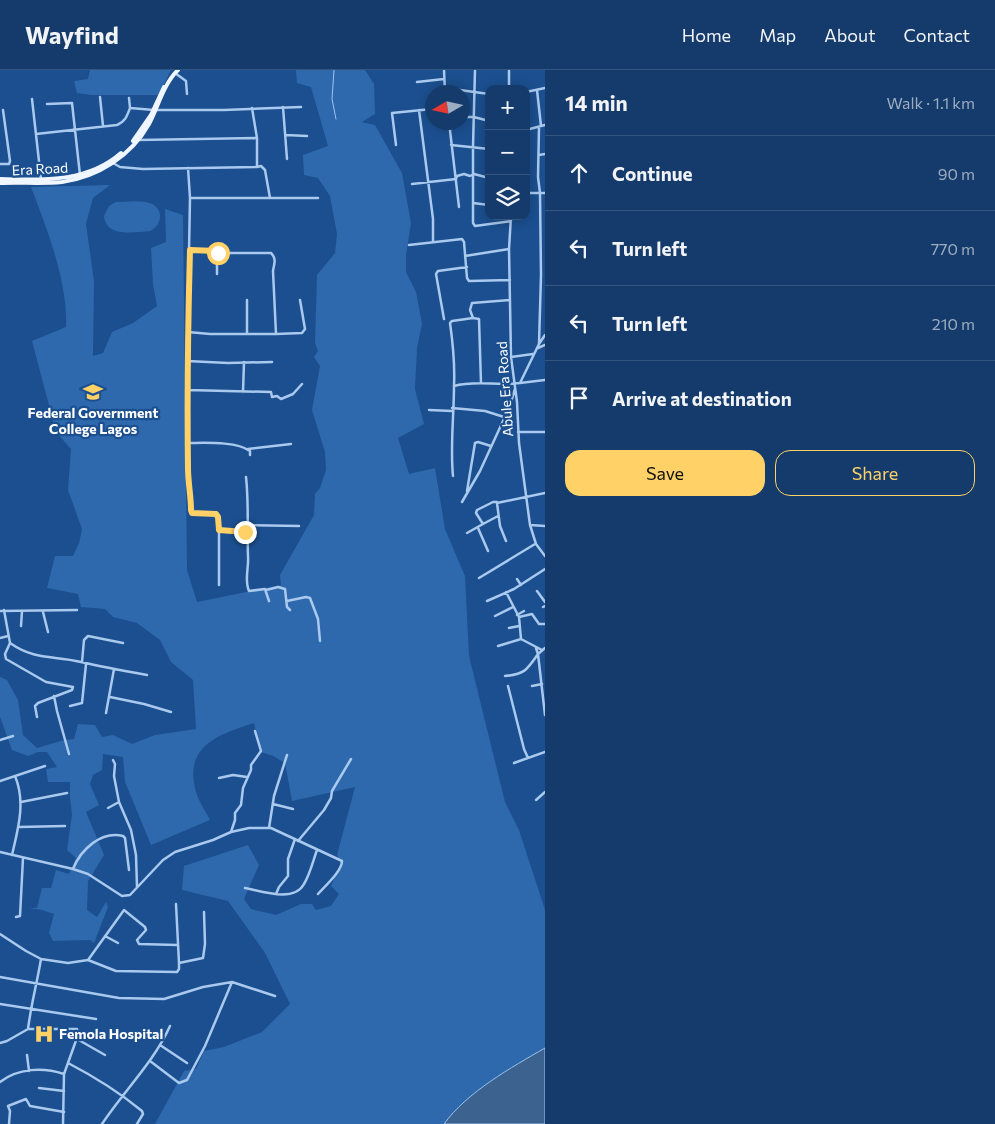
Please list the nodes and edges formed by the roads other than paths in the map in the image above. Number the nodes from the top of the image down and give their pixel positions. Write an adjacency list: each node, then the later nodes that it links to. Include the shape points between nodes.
1 (444, 70): 5 (street)
2 (475, 70): 12 (street)
3 (509, 70): 8 (street)
4 (176, 71): 15 (street, via 186,81); 25 (main road, Era Road)
5 (444, 79): 6 (street); 7 (street)
6 (417, 82)
7 (445, 85)
8 (509, 85)
9 (545, 88): 11 (street)
10 (470, 90): 12 (street)
11 (537, 90): 13 (street); 29 (street)
12 (475, 91): 14 (street); 31 (street)
13 (530, 91)
14 (485, 93)
15 (187, 94)
16 (100, 97): 33 (street)
17 (32, 98): 37 (street)
18 (129, 98): 22 (street)
19 (47, 104): 35 (street, via 72,103)
20 (301, 106): 21 (street)
21 (283, 107): 23 (street); 38 (street)
22 (130, 108): 25 (street); 33 (street, via 122,123)
23 (252, 108): 25 (street); 40 (street)
24 (3, 110): 50 (street, via 10,161)
25 (155, 110): 41 (main road, Era Road); 53 (main road, via 127,148)
26 (419, 110): 27 (street); 42 (street, via 392,114); 60 (street)
27 (425, 110)
28 (545, 115): 29 (street)
29 (541, 116): 34 (street)
30 (470, 117): 31 (street)
31 (474, 117): 32 (street); 44 (street)
32 (485, 120)
33 (103, 126): 35 (street)
34 (542, 126): 46 (street)
35 (75, 128): 37 (street); 55 (street)
36 (450, 130): 43 (street)
37 (36, 134): 57 (street)
38 (286, 136): 39 (street); 48 (street)
39 (307, 136)
40 (257, 138): 41 (street); 51 (street)
41 (138, 140): 49 (main road, Era Road)
42 (396, 145)
43 (451, 145): 44 (street); 58 (street)
44 (472, 147): 45 (street); 54 (street)
45 (485, 149)
46 (540, 154): 47 (street); 63 (street)
47 (545, 154)
48 (287, 159)
49 (112, 163): 52 (street, via 120,168); 53 (main road, Era Road)
50 (0, 165)
51 (257, 167): 52 (street); 66 (street, via 262,166 265,170)
52 (188, 168): 65 (street)
53 (96, 170): 55 (main road); 59 (main road, Era Road, via 64,181)
54 (474, 174): 56 (street); 58 (street, via 461,174); 68 (street)
55 (80, 175): 57 (main road)
56 (485, 177)
57 (41, 179): 59 (main road)
58 (456, 179): 60 (street); 70 (street)
59 (0, 181)
60 (428, 182): 61 (street); 72 (street)
61 (412, 184)
62 (530, 193): 63 (street)
63 (540, 193): 64 (street); 75 (street)
64 (545, 193)
65 (190, 198): 66 (street); 77 (street)
66 (270, 198): 67 (street)
67 (318, 198)
68 (473, 203): 69 (street); 71 (street, via 475,226)
69 (485, 204)
70 (459, 207)
71 (511, 221): 74 (street, Abule Era Road)
72 (433, 242): 73 (street); 79 (street, via 462,239)
73 (409, 245)
74 (509, 249): 79 (street); 83 (street, Abule Era Road)
75 (540, 249): 76 (street); 82 (street)
76 (545, 249)
77 (190, 250): 78 (street); 89 (street)
78 (217, 251): 81 (street); 91 (street, via 273,254)
79 (465, 256): 80 (street)
80 (467, 267): 83 (street, via 469,280); 88 (street, via 436,274)
81 (217, 274)
82 (543, 275): 93 (street)
83 (510, 280): 86 (street, Abule Era Road)
84 (247, 300): 90 (street)
85 (300, 300): 91 (street, via 304,331)
86 (510, 300): 87 (street, via 472,304); 97 (street, Abule Era Road)
87 (473, 318): 103 (street, via 479,321); 106 (street, via 450,323)
88 (444, 320)
89 (188, 332): 90 (street); 98 (street)
90 (247, 334): 91 (street)
91 (276, 334)
92 (545, 335): 93 (street)
93 (539, 344): 95 (street)
94 (545, 345): 95 (street)
95 (536, 349): 96 (street)
96 (533, 354): 97 (street); 105 (street)
97 (512, 356): 104 (street, Abule Era Road)
98 (187, 360): 99 (street); 108 (street)
99 (244, 362): 100 (street); 109 (street)
100 (272, 362)
101 (545, 380): 105 (street)
102 (302, 384): 109 (street, via 293,394 281,399 272,397 271,392)
103 (481, 384): 104 (street); 106 (street)
104 (515, 384): 105 (street); 107 (street, Abule Era Road)
105 (520, 384)
106 (454, 386): 110 (street)
107 (515, 389): 112 (street); 113 (street, Abule Era Road)
108 (188, 390): 109 (street); 115 (street)
109 (243, 392)
110 (452, 409): 111 (street); 112 (street, via 485,411); 120 (street)
111 (429, 410)
112 (504, 417): 117 (street)
113 (518, 432): 114 (street); 124 (street, Abule Era Road)
114 (545, 432)
115 (188, 443): 118 (street); 134 (street, via 192,513 216,514)
116 (291, 444): 118 (street)
117 (491, 446): 122 (street); 122 (street, via 475,443)
118 (248, 449): 119 (street)
119 (250, 455)
120 (452, 476)
121 (246, 477): 129 (street)
122 (467, 491): 125 (street)
123 (545, 493): 124 (street)
124 (526, 497): 126 (street); 130 (street, Abule Era Road)
125 (462, 502)
126 (497, 502): 127 (street); 128 (street, via 476,511)
127 (498, 516): 128 (street); 137 (street)
128 (483, 524): 133 (street)
129 (247, 525): 131 (street); 135 (street)
130 (530, 525): 132 (street); 138 (street, Abule Era Road)
131 (299, 526)
132 (545, 526)
133 (478, 528): 136 (street); 139 (street)
134 (219, 530): 135 (street); 144 (street)
135 (246, 532): 146 (street, via 246,585 249,591)
136 (467, 533)
137 (506, 541)
138 (536, 544): 140 (street, Abule Era Road); 142 (street)
139 (488, 551)
140 (545, 556)
141 (545, 568): 145 (street)
142 (479, 578)
143 (517, 579): 145 (street)
144 (219, 585)
145 (521, 585): 148 (street)
146 (266, 590): 149 (street); 150 (street, via 283,588)
147 (538, 591): 152 (street)
148 (506, 592): 151 (street); 153 (street)
149 (269, 601)
150 (287, 601): 156 (street); 171 (street, via 310,598 318,618)
151 (488, 601)
152 (545, 602)
153 (512, 607): 161 (street); 162 (street)
154 (4, 610): 157 (street); 158 (street); 168 (street)
155 (77, 610): 160 (street)
156 (290, 610)
157 (0, 611)
158 (22, 611): 160 (street); 164 (street)
159 (524, 611): 162 (street)
160 (43, 612): 167 (street)
161 (495, 616)
162 (518, 616): 163 (street, via 532,614 539,624); 165 (street)
163 (545, 624)
164 (21, 626)
165 (519, 626): 166 (street); 170 (street)
166 (509, 628)
167 (48, 632)
168 (8, 636): 169 (street); 172 (street)
169 (0, 638)
170 (521, 640): 174 (street); 175 (street)
171 (320, 641)
172 (10, 643): 178 (street, via 27,653); 187 (street, via 5,656 10,662 46,682 73,687)
173 (123, 643): 178 (street, via 85,638)
174 (498, 646)
175 (536, 648): 176 (street); 177 (street)
176 (543, 649): 177 (street)
177 (538, 654): 180 (street); 183 (street, via 522,673)
178 (84, 663): 181 (street); 190 (street, via 82,703)
179 (545, 665): 180 (street)
180 (540, 666): 184 (street)
181 (114, 670): 182 (street); 188 (street)
182 (147, 676)
183 (505, 676)
184 (542, 684): 186 (street); 189 (street)
185 (508, 686): 201 (street)
186 (532, 686)
187 (54, 696): 194 (street, via 35,706); 199 (street)
188 (110, 697): 191 (street); 192 (street)
189 (544, 699): 193 (street)
190 (70, 706)
191 (171, 712)
192 (106, 713)
193 (545, 715)
194 (37, 717)
195 (255, 731): 207 (street, via 261,751 252,762)
196 (13, 736): 197 (street)
197 (0, 740)
198 (545, 752): 201 (street)
199 (69, 754)
200 (287, 755): 215 (street)
201 (528, 758): 204 (street)
202 (351, 759): 222 (street, via 324,810)
203 (113, 760): 214 (street)
204 (514, 763)
205 (45, 766): 206 (street)
206 (15, 776): 209 (street); 213 (street)
207 (247, 777): 208 (street); 221 (street)
208 (219, 778)
209 (0, 781)
210 (545, 792): 212 (street)
211 (67, 793): 213 (street)
212 (536, 800)
213 (21, 802): 219 (street)
214 (119, 802): 216 (street); 230 (street, via 134,842)
215 (273, 804): 217 (street); 220 (street)
216 (108, 808)
217 (293, 810)
218 (65, 826): 219 (street)
219 (19, 827): 225 (street)
220 (269, 828): 221 (street); 222 (street)
221 (231, 832): 230 (street, via 175,852)
222 (297, 840): 223 (street); 231 (street, via 288,859 288,876)
223 (317, 850): 231 (street, via 302,886 286,895); 232 (street, via 343,862)
224 (0, 852): 225 (street)
225 (12, 855): 226 (street)
226 (23, 858): 227 (street); 235 (street, via 20,916)
227 (73, 869): 228 (street, via 80,856 94,843 102,837 114,835 125,838); 230 (street, via 88,874 122,896 130,895)
228 (128, 870)
229 (244, 888): 231 (street)
230 (136, 889)
231 (276, 894)
232 (318, 894)
233 (176, 904): 239 (street)
234 (204, 912): 242 (street, via 203,958)
235 (16, 917)
236 (0, 934): 240 (street)
237 (105, 936): 238 (street); 239 (street, via 125,910 146,929 137,940 139,944); 241 (street)
238 (118, 943)
239 (178, 945): 242 (street)
240 (40, 959): 241 (street, via 68,963); 245 (street)
241 (88, 960): 242 (street, via 116,971 132,972 177,972)
242 (180, 963)
243 (0, 977): 245 (street)
244 (232, 982): 245 (street, via 164,999 107,997); 246 (street); 257 (street, via 187,1080 179,1083)
245 (37, 984): 248 (street)
246 (275, 996)
247 (0, 1004): 248 (street)
248 (30, 1008): 249 (street); 251 (street)
249 (96, 1019)
250 (170, 1026): 254 (street)
251 (28, 1029): 252 (street, via 75,1028); 253 (street)
252 (77, 1039): 256 (street); 258 (street)
253 (0, 1043)
254 (160, 1045): 257 (street); 259 (street)
255 (27, 1055): 260 (street)
256 (106, 1055)
257 (150, 1061): 265 (street)
258 (68, 1063): 261 (street); 265 (street)
259 (187, 1063)
260 (29, 1071): 261 (street, via 48,1070); 262 (street)
261 (64, 1074): 264 (street)
262 (0, 1082)
263 (39, 1088): 264 (street)
264 (64, 1091): 266 (street)
265 (122, 1094): 269 (street); 270 (street, via 143,1113)
266 (64, 1112): 267 (street, via 30,1106 26,1099 8,1106); 268 (street)
267 (9, 1124)
268 (63, 1124)
269 (102, 1124)
270 (137, 1124)

